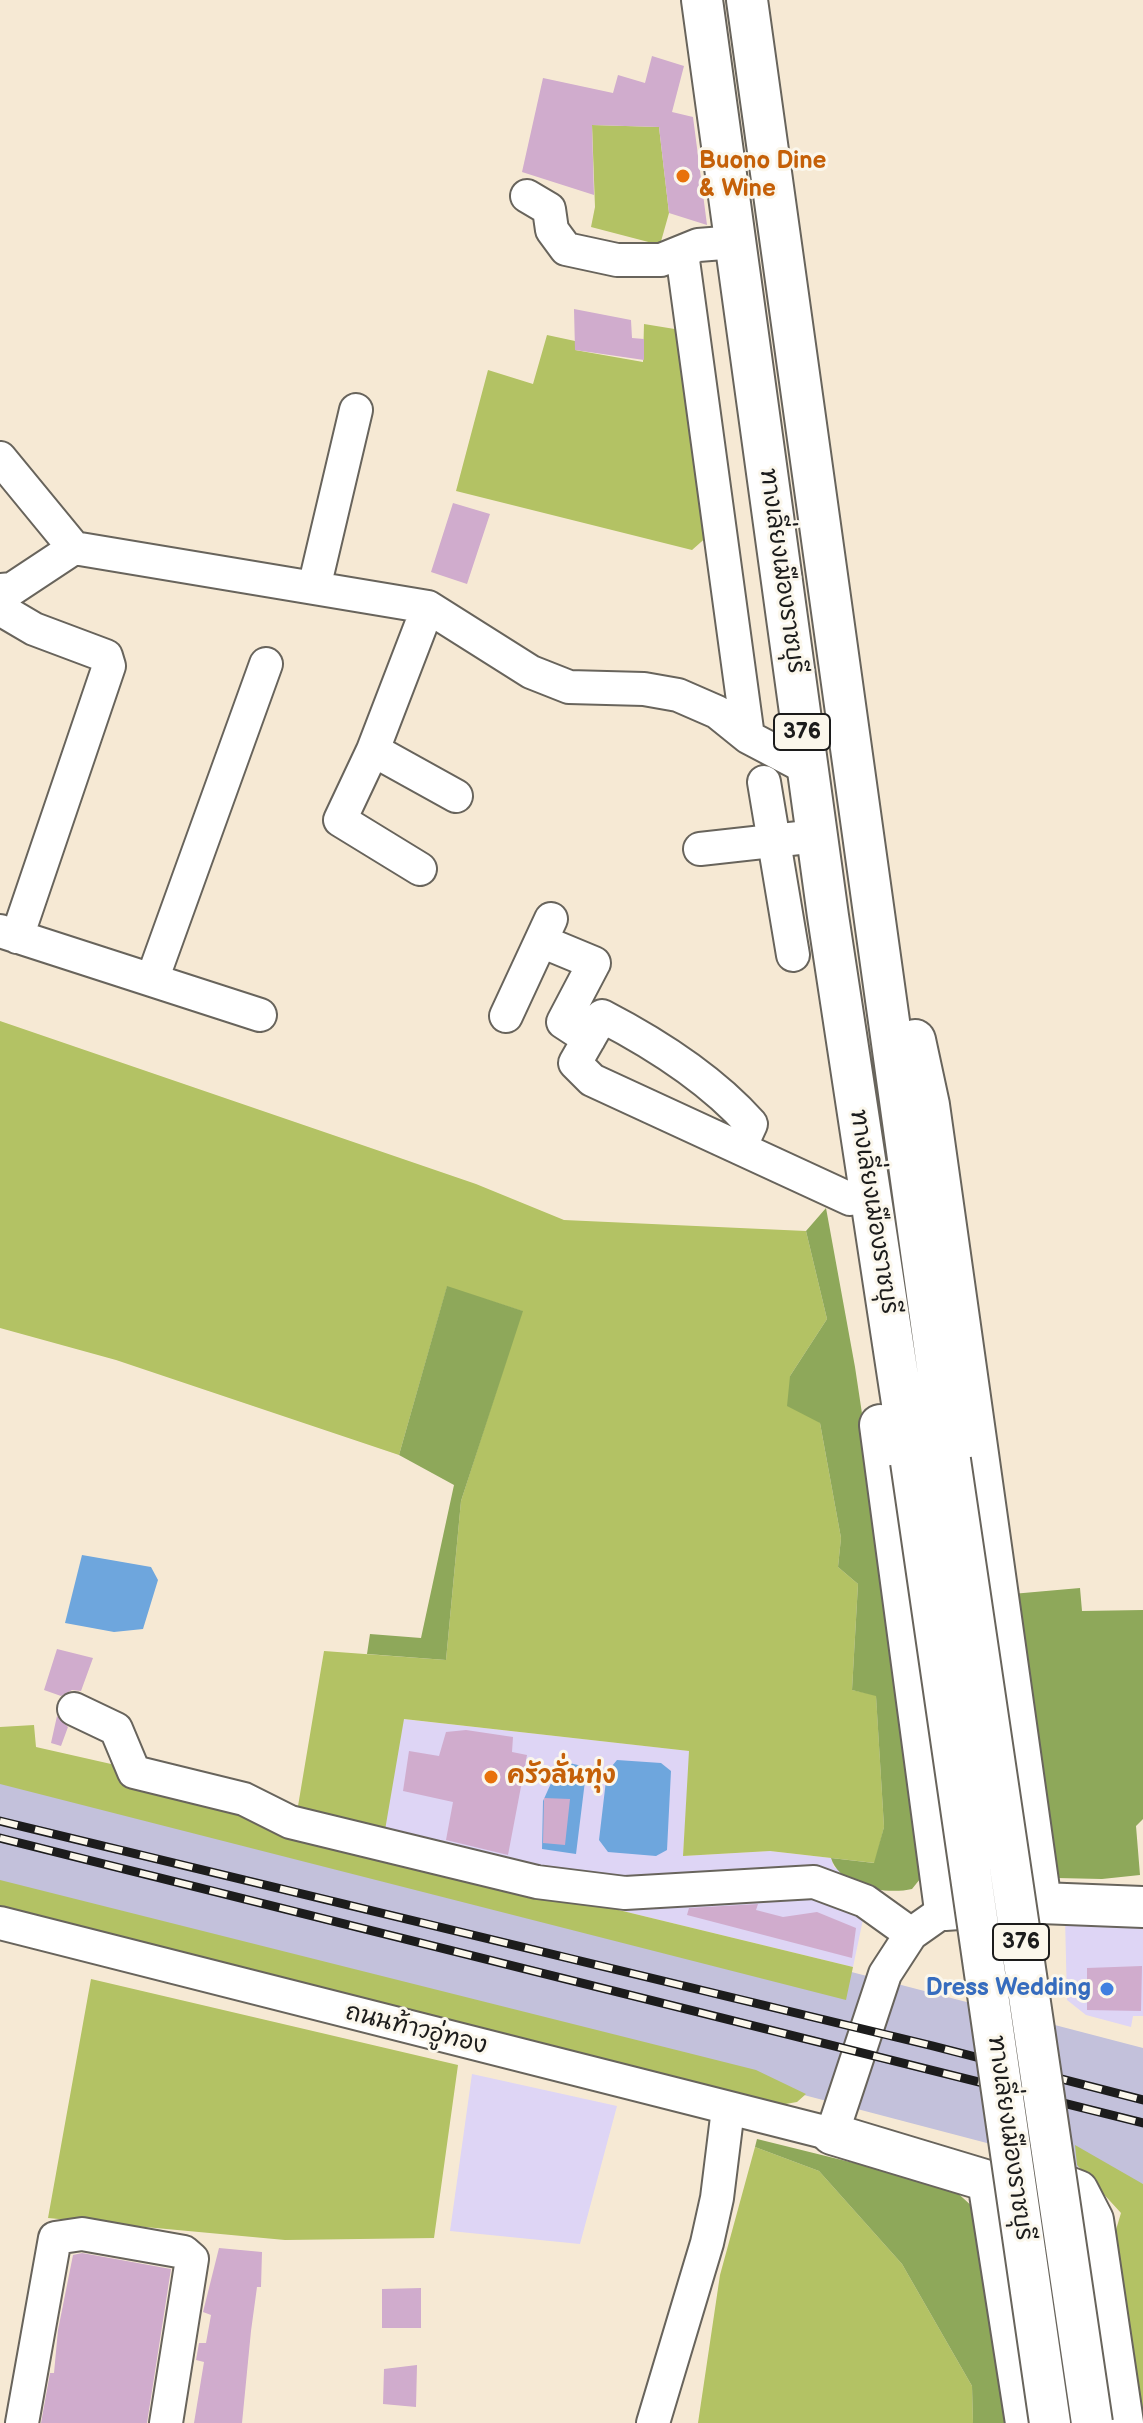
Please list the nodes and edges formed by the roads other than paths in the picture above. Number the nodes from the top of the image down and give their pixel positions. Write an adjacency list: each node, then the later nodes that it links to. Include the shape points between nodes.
1 (702, 0): 4 (main road, ทางเลี่ยงเมืองราชบุรี / 376)
2 (747, 0): 17 (main road, ทางเลี่ยงเมืองราชบุรี / 376)
3 (527, 196): 5 (street, via 549,209 552,230 566,249 617,260 661,260)
4 (736, 242): 5 (street, via 698,245); 16 (main road, ทางเลี่ยงเมืองราชบุรี / 376)
5 (682, 253): 14 (street)
6 (356, 410): 9 (street)
7 (0, 458): 8 (street)
8 (74, 548): 9 (street); 10 (street, via 12,589)
9 (314, 588): 11 (street)
10 (0, 590)
11 (428, 607): 14 (street, via 531,672 569,687 678,695 717,712); 15 (street)
12 (0, 609): 25 (street, via 34,629 106,656 109,666)
13 (266, 664): 27 (street)
14 (748, 737): 16 (street)
15 (373, 750): 19 (street); 23 (street, via 340,820)
16 (807, 768): 20 (main road, ทางเลี่ยงเมืองราชบุรี / 376)
17 (853, 771): 34 (main road, via 929,1105); 47 (main road, ทางเลี่ยงเมืองราชบุรี / 376, bridge)
18 (764, 782): 21 (street)
19 (456, 796)
20 (817, 836): 21 (street); 24 (main road, ทางเลี่ยงเมืองราชบุรี / 376)
21 (774, 841): 22 (street); 26 (street)
22 (700, 849)
23 (420, 869)
24 (828, 916): 32 (main road, via 840,1127); 46 (main road, ทางเลี่ยงเมืองราชบุรี / 376, bridge)
25 (8, 934): 27 (street)
26 (793, 955)
27 (152, 980): 28 (street)
28 (260, 1015)
29 (506, 1016): 30 (street, via 546,930 594,963 563,1022)
30 (589, 1039): 31 (street, via 575,1063 592,1080); 31 (street, via 602,1016 657,1044 751,1124)
31 (740, 1148): 32 (street)
32 (850, 1199): 36 (main road)
33 (74, 1709): 38 (street, via 116,1729 134,1772 244,1799 316,1829 537,1882 625,1893 814,1882 865,1901)
34 (1041, 1903): 35 (main road); 36 (main road)
35 (1143, 1907)
36 (945, 1910): 38 (street)
37 (0, 1923): 39 (street, ถนนท้าวอู่ทอง)
38 (911, 1934): 40 (street, via 885,1974)
39 (728, 2109): 40 (street, ถนนท้าวอู่ทอง); 44 (street, via 707,2243)
40 (832, 2134): 41 (main road)
41 (988, 2181): 45 (main road); 48 (main road, via 1042,2177 1078,2191 1093,2220)
42 (22, 2423): 43 (street, via 55,2238 82,2234 184,2252 192,2259)
43 (166, 2423)
44 (653, 2423)
45 (1026, 2423)
46 (1050, 2423)
47 (1092, 2423)
48 (1123, 2423)

